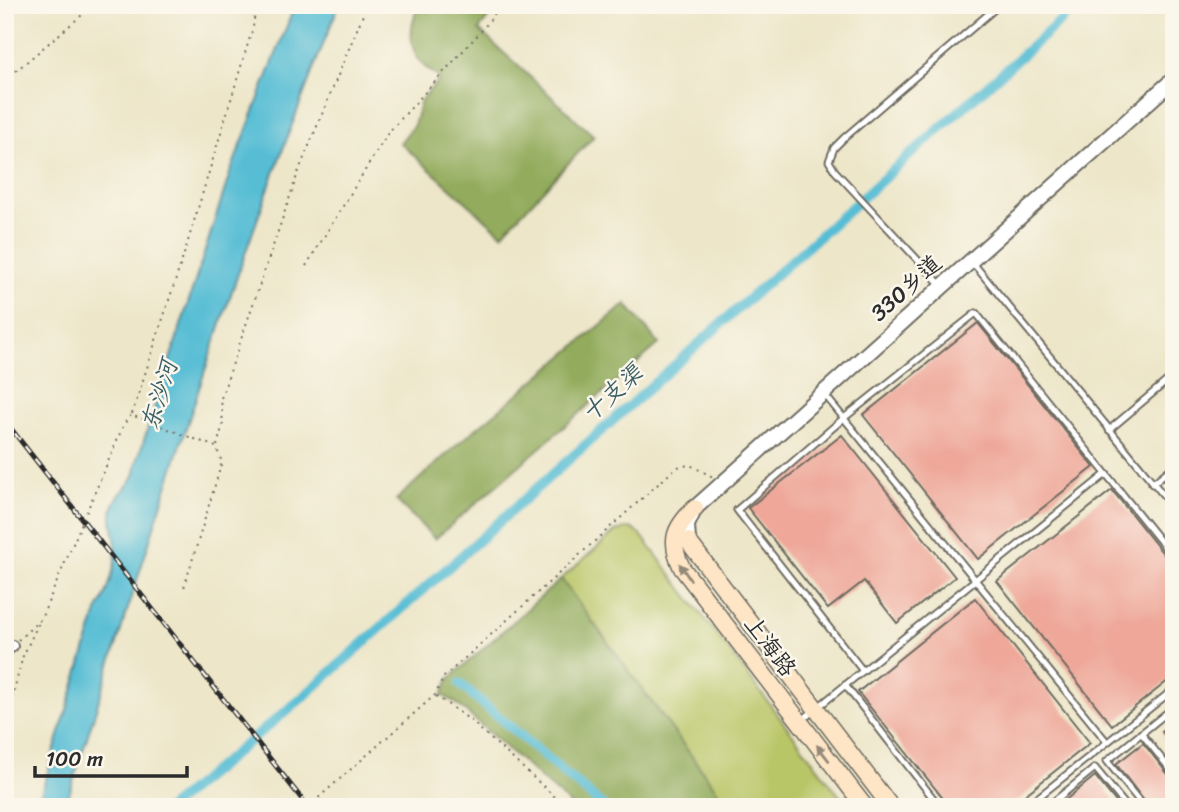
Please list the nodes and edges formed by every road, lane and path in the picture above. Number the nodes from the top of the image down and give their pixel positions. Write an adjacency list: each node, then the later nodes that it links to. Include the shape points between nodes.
1 (94, 5): 7 (path)
2 (256, 5): 13 (path, via 186,251)
3 (366, 5): 16 (path, via 299,170 221,398 223,424)
4 (501, 5): 9 (path, via 388,133)
5 (999, 5): 10 (lane, via 834,148 829,161)
6 (1174, 79): 8 (street, 330乡道)
7 (5, 80)
8 (971, 261): 10 (street, 330乡道); 15 (lane)
9 (306, 266)
10 (942, 287): 12 (street, 330乡道)
11 (1174, 375): 15 (lane)
12 (823, 393): 14 (lane); 19 (street, 330乡道)
13 (131, 415): 16 (path); 27 (path)
14 (844, 418): 18 (lane, via 976,313); 25 (lane); 29 (lane, via 737,510)
15 (1109, 430): 20 (lane)
16 (216, 447): 26 (path, via 222,462)
17 (1174, 466): 20 (lane)
18 (1106, 474): 24 (lane); 25 (lane)
19 (724, 482): 21 (street, 330乡道); 32 (path, via 691,465 677,467 444,677)
20 (1152, 484): 22 (lane)
21 (695, 508): 23 (street, via 687,525); 35 (main road, 上海路, one-way to 21, via 682,568 674,543 684,519)
22 (1174, 508)
23 (688, 541): 34 (main road, 上海路)
24 (1174, 558)
25 (975, 580): 29 (lane); 38 (lane)
26 (183, 591)
27 (41, 619): 28 (path); 36 (path, via 23,656)
28 (8, 649)
29 (863, 671): 30 (lane)
30 (845, 685): 34 (lane); 46 (lane)
31 (1174, 688): 38 (lane)
32 (435, 695): 40 (path); 43 (path, via 470,720)
33 (1174, 707): 37 (lane)
34 (816, 709): 35 (lane); 45 (main road, 上海路)
35 (800, 722): 44 (main road, 上海路, one-way to 35)
36 (5, 725)
37 (1141, 733): 39 (lane); 50 (lane, via 1107,761)
38 (1107, 742): 47 (lane)
39 (1174, 774)
40 (316, 800): 41 (path); 42 (path)
41 (308, 807)
42 (324, 807)
43 (566, 807)
44 (865, 807)
45 (891, 807)
46 (940, 807)
47 (1026, 807)
48 (1047, 807): 49 (lane, via 1095,768)
49 (1127, 807)
50 (1144, 807)

